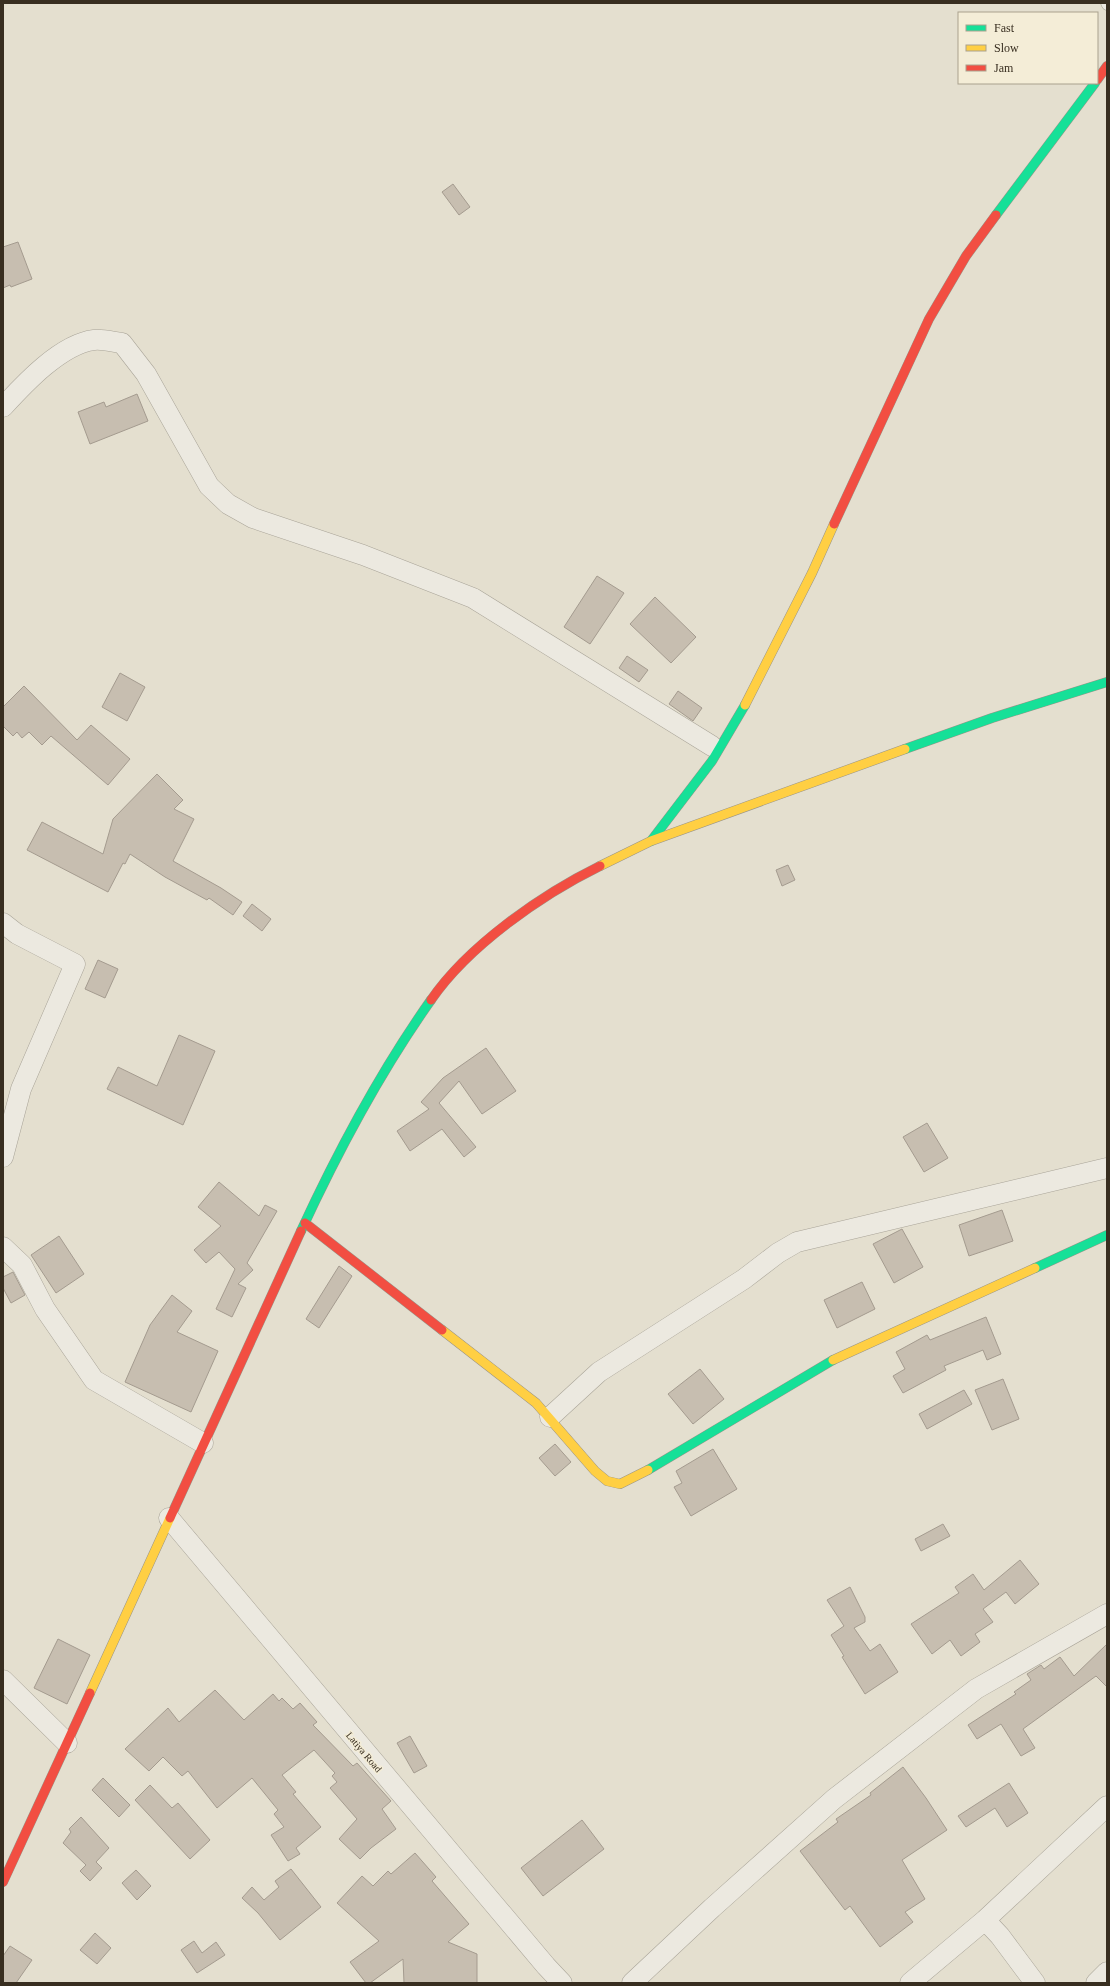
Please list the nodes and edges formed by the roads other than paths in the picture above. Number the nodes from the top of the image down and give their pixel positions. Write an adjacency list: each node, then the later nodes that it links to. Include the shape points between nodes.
1 (1107, 66): 2 (street)
2 (1098, 79)
3 (1093, 84): 7 (street, via 966,256 929,319 812,573 739,717 712,761)
4 (3, 407): 6 (street, via 26,381 66,350 94,340 122,343 146,374 209,486 228,504 253,518 363,555 473,598)
5 (1107, 682): 7 (street, via 992,718)
6 (712, 746)
7 (651, 841): 11 (street, via 588,872 526,909 482,945 439,988 399,1045)
8 (3, 923): 9 (street, via 17,934 75,964 21,1090)
9 (3, 1157)
10 (1107, 1168): 14 (street, via 797,1242 599,1372)
11 (305, 1223): 14 (street, via 536,1403); 15 (street)
12 (1107, 1235): 14 (street, via 832,1361 620,1484 607,1481 594,1471)
13 (3, 1247): 15 (street, via 22,1265 45,1309 94,1380)
14 (550, 1417)
15 (203, 1443): 16 (street)
16 (169, 1518): 19 (street); 24 (street, Latiya Road)
17 (1107, 1614): 25 (street, via 976,1689 951,1708 834,1800)
18 (3, 1680): 19 (street)
19 (67, 1743): 21 (street)
20 (1107, 1806): 22 (street)
21 (3, 1882)
22 (985, 1920): 26 (street); 27 (street)
23 (1107, 1972): 28 (street)
24 (562, 1983)
25 (632, 1983)
26 (910, 1983)
27 (1035, 1983)
28 (1096, 1983)

